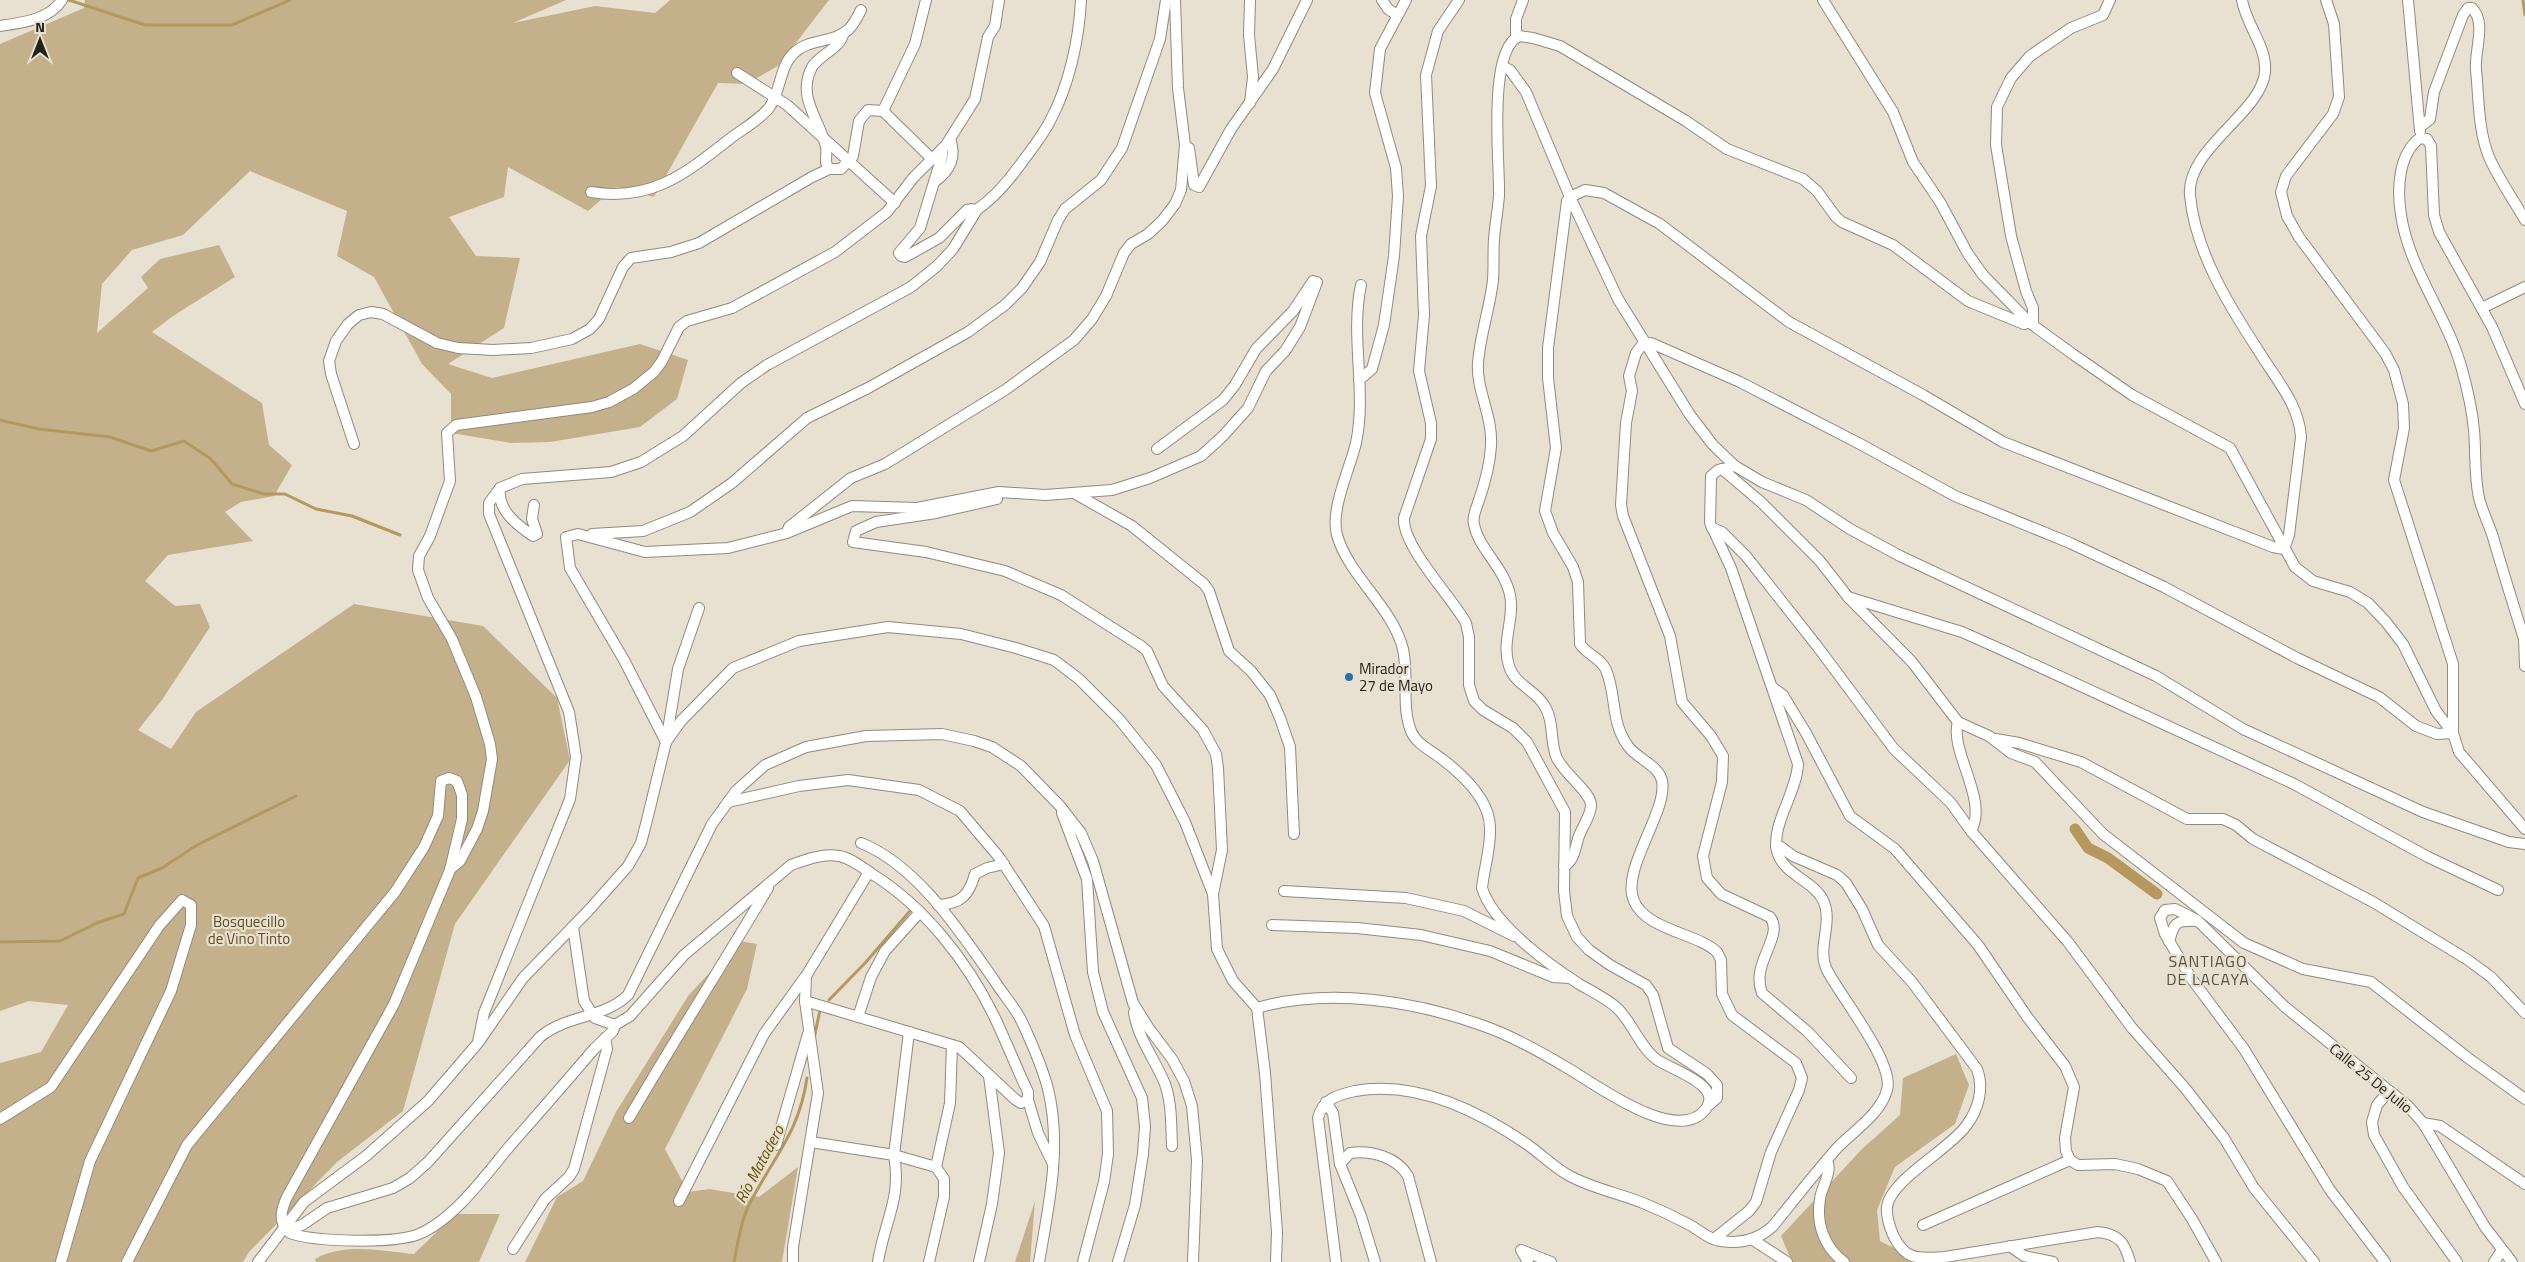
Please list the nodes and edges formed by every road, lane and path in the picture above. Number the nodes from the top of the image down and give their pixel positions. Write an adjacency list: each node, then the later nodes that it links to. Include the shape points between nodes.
1 (926, 0): 27 (street, via 914,44)
2 (999, 0): 32 (street, via 975,100)
3 (1081, 0): 41 (street, via 1078,35 1050,123 1011,177)
4 (1166, 0): 60 (street, via 1158,47 1122,148 1101,180 1065,209 1040,262 1005,305 968,332 807,418 732,483 690,512 643,530)
5 (1175, 0): 30 (street, via 1178,88)
6 (1250, 0): 26 (street, via 1253,77)
7 (1306, 0): 26 (street, via 1273,69)
8 (1382, 0): 19 (street)
9 (1406, 0): 19 (street)
10 (1459, 0): 80 (street, via 1438,32 1426,75 1431,186 1422,236 1424,315 1419,371 1431,423 1431,439 1403,526 1466,623 1469,685 1474,701 1514,728 1527,742 1563,806 1567,821)
11 (1523, 0): 22 (street, via 1516,19)
12 (1823, 0): 46 (street, via 1893,112 1913,162 1940,202 1968,254)
13 (2110, 0): 46 (street, via 2103,15 2071,28 2030,56 2012,78 1997,107 1996,145 2011,236 2034,308)
14 (2242, 0): 61 (street, via 2262,51 2265,74 2253,98 2194,170 2190,194 2204,256 2256,349 2284,390 2300,425 2302,437 2289,535)
15 (2326, 0): 68 (street, via 2334,24 2339,97 2333,114 2286,176 2281,192 2299,237 2385,353 2394,370 2404,428 2394,480 2453,664)
16 (2408, 0): 28 (street)
17 (60, 3): 20 (street, via 44,16)
18 (861, 10): 21 (street)
19 (1397, 15): 48 (street, via 1380,49 1375,93 1398,180 1393,265 1377,355 1372,369)
20 (0, 26)
21 (843, 34): 25 (street, via 795,51 788,60); 29 (street, via 841,40 812,67 808,80 807,100)
22 (1516, 38): 23 (street); 46 (street, via 1533,38 1560,46 1733,152 1803,179 1842,222 1893,244 1968,301 2018,323)
23 (1502, 66): 39 (street, via 1510,70 1526,92); 80 (street, via 1497,92 1499,195 1493,280 1478,364 1489,416 1491,448 1473,524 1505,578 1510,595 1512,610 1507,653 1511,671 1521,685 1546,707 1558,760 1588,794 1589,813 1572,859)
24 (736, 73): 25 (street)
25 (774, 97): 29 (street); 38 (street, via 760,116 681,176 635,193)
26 (1250, 103): 30 (street, via 1231,129 1199,187 1194,185 1188,139)
27 (883, 111): 34 (street); 35 (street, via 873,109 864,114)
28 (2420, 127): 31 (street); 42 (street, via 2430,119 2434,92 2463,15 2472,8 2478,13 2480,22 2476,64 2481,131 2489,157)
29 (822, 137): 35 (street); 36 (street)
30 (1184, 138): 59 (street, via 1181,190 1175,204 1162,221 1124,253 1106,296 1074,340 1005,390 930,437 885,464 850,478 789,527)
31 (2420, 138): 45 (street, via 2427,139 2431,146 2434,215 2439,232); 64 (street, via 2412,144 2405,157 2399,195 2401,216 2410,253 2460,364 2474,429 2475,474 2480,500)
32 (950, 139): 33 (street); 37 (street, via 954,150 952,163)
33 (942, 149): 34 (street); 37 (street)
34 (931, 158): 40 (street)
35 (849, 161): 36 (street, via 841,169); 40 (street)
36 (829, 170): 50 (street, via 699,243 671,252 631,258 623,267 599,319 590,329 572,339 531,348 458,348 437,343 383,314 359,315 340,335 329,361 330,374)
37 (933, 183): 41 (street, via 920,228 900,248 898,253 901,256 939,238 967,210)
38 (591, 192)
39 (1570, 197): 47 (street, via 1618,299); 61 (street, via 1585,190 1604,193 1660,224 1789,322 1923,394 2003,442); 133 (street, via 1566,201 1564,238 1548,348 1556,448 1545,511 1578,582 1580,644 1606,669 1615,717 1626,742 1662,780 1660,802 1641,849 1634,877 1634,901 1647,916 1717,952 1722,994 1732,1015 1796,1063 1802,1078 1771,1152 1756,1202)
40 (895, 203): 81 (street, via 835,252 732,308 687,321 679,327 654,372 609,402 456,425 450,429 447,437 450,481 430,536 419,556 418,570 428,598 452,639 476,697 492,759 477,829 460,861)
41 (975, 212): 54 (street, via 953,249 911,287 767,365 741,383 683,436 641,462 611,472 522,479)
42 (2525, 220)
43 (1361, 285): 48 (street, via 1356,327)
44 (2525, 288): 45 (street)
45 (2482, 308): 49 (street)
46 (2030, 323): 61 (street, via 2132,394 2230,448)
47 (1645, 343): 52 (street, via 1690,415 1713,445); 68 (street, via 1655,344 1740,382 1955,496 2070,543 2164,587 2297,658 2380,697 2416,726 2437,734); 111 (street, via 1636,352 1629,376 1632,391 1626,423 1622,516 1670,636 1682,702 1712,736 1723,756 1722,782 1705,844 1704,868 1713,887 1721,894 1773,921 1774,935 1759,971 1762,993 1808,1032)
48 (1360, 380): 93 (street, via 1356,442 1338,507 1336,532 1399,639 1404,656 1408,715 1414,737 1462,776 1485,808 1490,832 1482,888 1505,925)
49 (2525, 404)
50 (354, 444)
51 (1157, 449): 56 (street, via 1223,400 1256,349 1293,311 1313,281 1317,282 1293,339 1266,371 1248,408 1212,447 1191,462 1150,478 1112,490)
52 (1735, 466): 53 (street); 77 (street, via 1762,482 1806,500 1900,556 2156,676 2242,730 2423,812 2509,842)
53 (1722, 470): 58 (street, via 1714,472 1709,483 1708,516); 62 (street, via 1762,503 1819,560)
54 (500, 488): 57 (street, via 500,503 504,511 533,536 537,534 532,519); 108 (street, via 489,503 489,514 569,712 576,758 570,799 484,1013)
55 (1014, 492): 56 (street, via 1045,496); 59 (street, via 971,496 917,508 852,506); 86 (street, via 1012,496 936,513 876,522 856,531 853,542 926,552 1005,571 1061,595 1141,646 1163,686 1203,730 1216,754 1222,850)
56 (1073, 492): 75 (street, via 1132,526 1209,591 1229,651 1270,695 1280,718 1290,747)
57 (534, 504)
58 (1712, 528): 66 (street, via 1731,568); 74 (street, via 1722,532 1746,556 1894,749 1951,803)
59 (787, 533): 60 (street, via 741,546 662,553 638,551)
60 (578, 534): 70 (street, via 566,537 570,568 624,660)
61 (2284, 549): 68 (street, via 2295,567 2313,581 2350,592 2368,603 2386,622 2403,644 2436,711)
62 (1848, 596): 67 (street, via 1912,662); 84 (street, via 1998,648 2294,784 2428,857)
63 (699, 608): 70 (street, via 678,669)
64 (2524, 640): 65 (street)
65 (2525, 666)
66 (1772, 688): 78 (street, via 1798,764 1798,775 1780,824); 124 (street, via 1783,695 1850,816 1895,849 1978,945 2065,1066 2074,1087 2065,1138)
67 (1958, 722): 69 (street); 74 (street, via 1956,732 1968,772 1975,818)
68 (2453, 732): 73 (street, via 2459,752)
69 (1996, 739): 92 (street, via 2011,753 2035,762 2103,834); 101 (street, via 2081,762 2187,819 2223,819 2236,825 2253,839 2373,902 2468,960)
70 (666, 742): 86 (street, via 681,721 733,668 799,640 888,627 961,634 1016,648 1054,660 1079,678 1120,719 1156,765 1185,822); 91 (street, via 638,849 628,866)
71 (728, 802): 72 (street, via 765,765 806,747 866,736 942,734 974,741 1003,754 1021,766); 79 (street, via 799,786 848,780 919,790 960,811); 102 (street, via 712,824 628,994 614,1006)
72 (1060, 806): 99 (street, via 1087,845); 148 (street, via 1087,879 1093,972 1103,1012 1142,1098 1145,1126 1142,1163 1135,1205)
73 (2525, 829)
74 (1971, 831): 161 (street, via 2068,942 2132,1028 2190,1095 2224,1138 2254,1188)
75 (1294, 834)
76 (861, 843): 87 (street, via 878,850)
77 (2525, 844)
78 (1776, 846): 125 (street, via 1782,861 1813,888 1824,903 1827,922 1824,963 1857,1015 1887,1073 1887,1091 1882,1100); 138 (street, via 1837,875 1846,883 1878,945 1929,1003 1970,1059 1981,1081 1978,1101 1965,1128 1898,1187 1887,1205 1892,1233 1906,1255)
79 (1004, 864): 87 (street, via 975,874 970,891 952,905); 147 (street, via 1044,926 1075,1034 1107,1111 1108,1154 1104,1182)
80 (1564, 866): 116 (street, via 1567,916 1577,937 1598,956 1642,982 1651,991 1668,1048 1707,1074 1717,1085 1717,1098)
81 (450, 870): 132 (street, via 394,1004 287,1197 281,1216); 140 (street, via 462,818 462,795 457,781 449,778 441,781 438,816 424,847 395,892 187,1145)
82 (869, 872): 83 (street, via 852,860 822,856 791,866); 88 (street, via 900,893); 96 (street)
83 (772, 881): 104 (street, via 684,955 630,1016); 118 (street)
84 (2498, 890)
85 (1284, 891): 93 (street, via 1406,898 1464,911)
86 (1213, 894): 100 (street, via 1217,949 1234,981)
87 (938, 906): 126 (street, via 1019,1018 1048,1088 1054,1132)
88 (920, 912): 103 (street, via 885,951 871,977); 114 (street, via 952,949 982,993 1028,1092)
89 (2197, 920): 94 (street, Calle 25 De Julio); 95 (street, via 2176,924); 95 (street, Calle 25 De Julio, via 2176,909 2163,911 2161,922)
90 (1272, 925): 97 (street, via 1358,928 1421,935 1490,951 1552,977)
91 (573, 927): 102 (street, via 582,994); 108 (street, via 523,978)
92 (2226, 930): 94 (street); 113 (street, via 2244,943 2303,969 2372,982)
93 (1521, 940): 97 (street)
94 (2219, 940): 112 (street, Calle 25 De Julio, via 2285,1007)
95 (2169, 942): 162 (street, via 2191,978 2244,1049 2330,1190)
96 (806, 976): 98 (street); 130 (street, via 764,1034)
97 (1570, 978): 116 (street, via 1616,1008 1655,1058 1702,1084 1709,1094)
98 (805, 1001): 103 (street); 105 (street)
99 (1134, 1004): 122 (street, via 1135,1016 1165,1085 1171,1107); 149 (street, via 1176,1064 1188,1091 1198,1160)
100 (1257, 1008): 116 (street, via 1282,1001 1330,999 1367,999 1415,1007 1484,1026 1534,1048 1610,1096 1642,1111 1679,1122 1699,1117); 150 (street, via 1277,1232)
101 (2525, 1013)
102 (591, 1015): 104 (street); 132 (street, via 562,1022 540,1037 428,1162 403,1183 327,1208 302,1224)
103 (858, 1017): 106 (street)
104 (615, 1025): 107 (street, via 613,1032)
105 (809, 1028): 120 (street, via 818,1093); 121 (street)
106 (909, 1032): 109 (street); 123 (street)
107 (605, 1038): 132 (street, via 470,1193 430,1228 417,1235 377,1240 311,1238 290,1234); 136 (street, via 607,1049 574,1169 545,1199)
108 (478, 1043): 132 (street, via 414,1115 304,1202)
109 (952, 1045): 110 (street, via 959,1047); 128 (street, via 950,1102)
110 (989, 1076): 114 (street, via 1019,1102); 145 (street, via 1000,1153)
111 (1851, 1078)
112 (2389, 1091): 119 (street, Calle 25 De Julio); 163 (street, via 2377,1104 2372,1122 2374,1135 2403,1186)
113 (2525, 1099)
114 (1028, 1100): 126 (street, via 1038,1133)
115 (1326, 1102): 127 (street, via 1333,1113); 133 (street, via 1353,1092 1386,1089 1416,1092 1455,1105 1502,1128 1575,1178 1666,1213); 151 (street, via 1320,1110 1318,1126)
116 (1709, 1105)
117 (0, 1118): 139 (street, via 51,1088 159,926 182,900 192,905 192,925 171,992 90,1161)
118 (629, 1118)
119 (2423, 1123): 129 (street, via 2440,1126); 137 (street, Calle 25 De Julio)
120 (811, 1142): 123 (street); 142 (street)
121 (776, 1144)
122 (1172, 1146)
123 (894, 1155): 128 (street); 143 (street, via 898,1174 896,1191)
124 (2070, 1160): 131 (street); 160 (street, via 2078,1165 2115,1164 2167,1181)
125 (1827, 1161): 134 (street, via 1773,1226); 157 (street, via 1829,1167 1820,1198 1820,1222 1827,1245)
126 (1053, 1164): 146 (street)
127 (1340, 1164): 152 (street); 153 (street, via 1350,1153 1359,1152 1376,1154 1402,1166 1408,1176)
128 (936, 1167): 144 (street, via 944,1179 944,1197)
129 (2525, 1184)
130 (679, 1201)
131 (1923, 1225)
132 (286, 1228): 141 (street)
133 (1714, 1239): 134 (street, via 1740,1243)
134 (1753, 1240): 156 (street)
135 (2010, 1246): 138 (street); 158 (street, via 2024,1256); 159 (street, via 2086,1233 2106,1233 2121,1239)
136 (513, 1249)
137 (2502, 1250): 164 (street); 165 (street, Calle 25 De Julio)
138 (1915, 1260)
139 (61, 1262)
140 (127, 1262)
141 (258, 1262)
142 (792, 1262)
143 (878, 1262)
144 (929, 1262)
145 (978, 1262)
146 (1039, 1262)
147 (1083, 1262)
148 (1118, 1262)
149 (1193, 1262)
150 (1276, 1262)
151 (1336, 1262)
152 (1375, 1262)
153 (1430, 1262)
154 (1528, 1262): 155 (street, via 1522,1250)
155 (1551, 1262)
156 (1787, 1262)
157 (1844, 1262)
158 (2053, 1262)
159 (2130, 1262)
160 (2216, 1262)
161 (2314, 1262)
162 (2386, 1262)
163 (2457, 1262)
164 (2494, 1262)
165 (2512, 1262)

